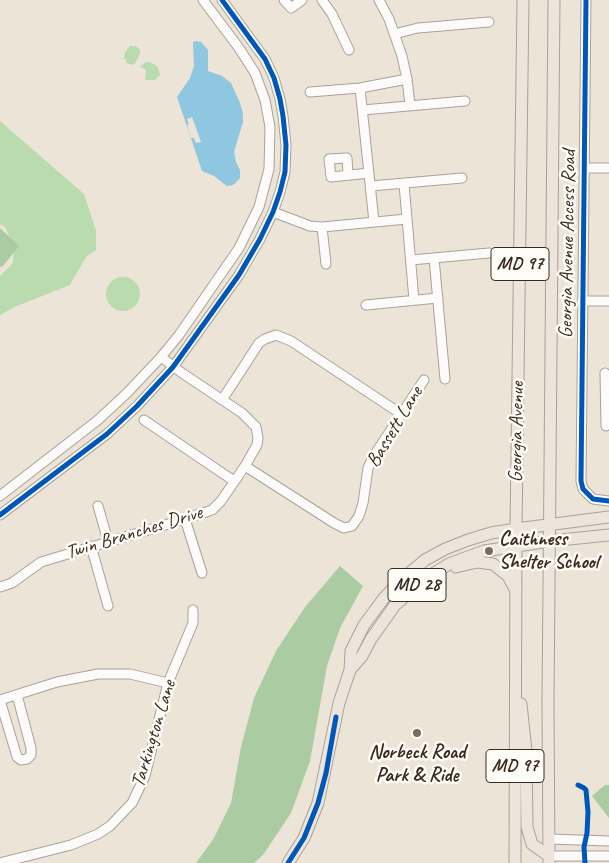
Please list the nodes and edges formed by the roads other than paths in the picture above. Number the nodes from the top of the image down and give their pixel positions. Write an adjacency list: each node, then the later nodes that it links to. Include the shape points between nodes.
1 (203, 0): 39 (street, via 239,48 260,85 269,120 269,169 259,207 239,248)
2 (222, 0): 26 (street, via 265,59 280,99 286,145 285,172)
3 (284, 0): 4 (street, via 290,8)
4 (302, 0)
5 (322, 0): 12 (street)
6 (380, 0): 11 (street)
7 (522, 0): 57 (main road, Georgia Avenue / MD 97)
8 (554, 0): 56 (main road, Georgia Avenue / MD 97)
9 (586, 0): 19 (street, Georgia Avenue Access Road)
10 (489, 22): 11 (street, via 418,28)
11 (394, 34): 13 (street)
12 (349, 50)
13 (407, 79): 14 (street); 17 (street)
14 (360, 88): 15 (street); 18 (street)
15 (310, 92)
16 (465, 101): 17 (street)
17 (410, 105): 18 (street)
18 (363, 110): 21 (street)
19 (584, 168): 20 (street); 36 (street, Georgia Avenue Access Road)
20 (609, 168)
21 (369, 173): 22 (street); 25 (street)
22 (348, 175)
23 (462, 178): 24 (street)
24 (404, 184): 25 (street); 27 (street)
25 (370, 186): 28 (street)
26 (273, 212): 29 (street, via 299,223); 40 (street, via 239,275)
27 (407, 219): 28 (street); 32 (street)
28 (374, 222): 29 (street)
29 (322, 227): 33 (street)
30 (489, 253): 31 (street)
31 (434, 258): 32 (street); 34 (street)
32 (411, 260): 35 (street)
33 (326, 264)
34 (438, 298): 35 (street); 42 (street)
35 (414, 300): 38 (street)
36 (582, 300): 37 (street); 51 (street, Georgia Avenue Access Road, via 581,481 593,499)
37 (609, 301)
38 (366, 304)
39 (161, 357): 40 (street, Twin Branches Drive); 50 (street, via 98,420)
40 (173, 367): 44 (street, Twin Branches Drive); 53 (street, via 107,434)
41 (605, 373): 47 (street)
42 (445, 379)
43 (424, 380): 45 (street, Bassett Lane)
44 (222, 400): 45 (street, via 259,343 276,335 291,341); 48 (street, Twin Branches Drive, via 256,427 258,438)
45 (401, 414): 48 (street, Bassett Lane, via 372,457 360,516 352,526 344,528 334,523)
46 (144, 420): 49 (street)
47 (606, 426)
48 (245, 466): 49 (street, Twin Branches Drive)
49 (234, 480): 55 (street, Twin Branches Drive, via 212,510)
50 (0, 496)
51 (609, 501)
52 (98, 506): 59 (street)
53 (0, 515)
54 (609, 517): 56 (main road, MD 28)
55 (185, 519): 59 (street, Twin Branches Drive); 64 (street)
56 (550, 524): 57 (main road, MD 28); 60 (main road, Georgia Avenue / MD 97)
57 (516, 529): 62 (main road, Georgia Avenue / MD 97); 70 (main road, MD 28, via 491,533 445,549 407,575 364,625 351,651)
58 (609, 535): 60 (main road, MD 28)
59 (108, 541): 61 (street, Twin Branches Drive)
60 (550, 541): 62 (main road, MD 28); 74 (main road, Georgia Avenue / MD 97)
61 (91, 546): 65 (street, Twin Branches Drive, via 41,562); 67 (street)
62 (517, 546): 63 (main road, MD 28, via 484,551); 66 (main road, Georgia Avenue / MD 97)
63 (439, 570): 66 (main road, via 477,562 493,564 508,576); 70 (main road, MD 28, via 395,605)
64 (202, 572)
65 (0, 588)
66 (516, 591): 69 (main road, Georgia Avenue / MD 97)
67 (108, 606)
68 (193, 610): 71 (street, Tarkington Lane, via 193,623)
69 (515, 668): 77 (main road, via 526,751 527,828 532,844); 80 (main road, Georgia Avenue / MD 97)
70 (350, 670): 79 (main road, MD 28, via 339,703 318,803 304,838)
71 (168, 683): 72 (street, via 130,674 98,674 57,682); 78 (street, Tarkington Lane, via 145,776 132,803 98,834 71,845)
72 (17, 695): 73 (street); 73 (street, via 31,748 27,759 17,757)
73 (0, 700)
74 (549, 839): 75 (street); 77 (main road, Georgia Avenue / MD 97)
75 (609, 841)
76 (609, 856): 77 (street)
77 (549, 860)
78 (0, 863)
79 (289, 863)
80 (515, 863)

